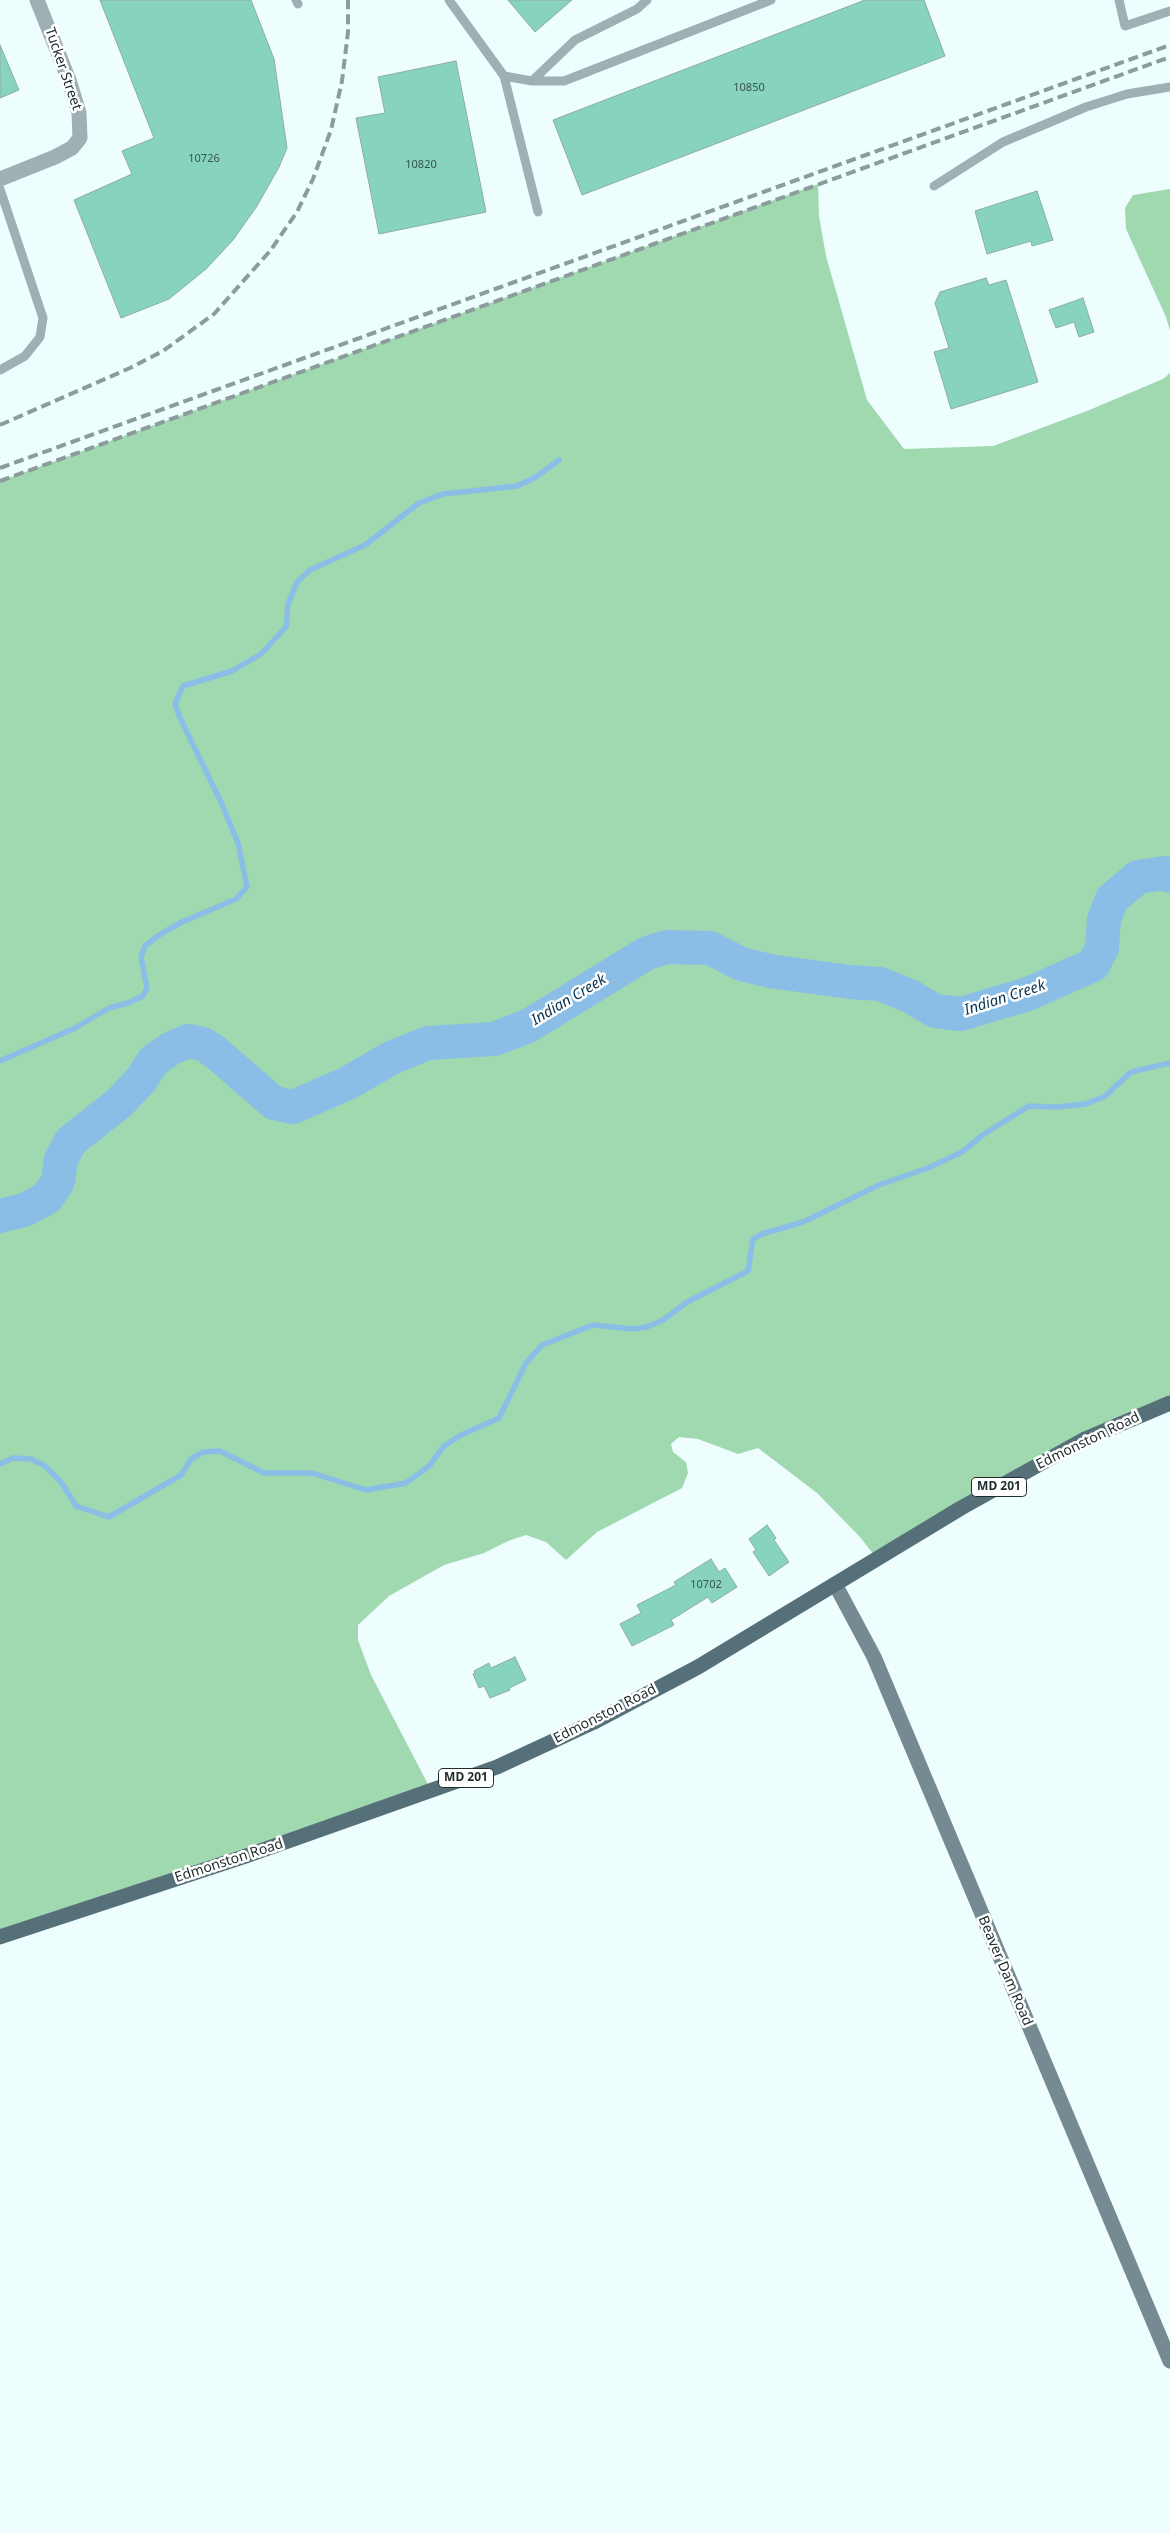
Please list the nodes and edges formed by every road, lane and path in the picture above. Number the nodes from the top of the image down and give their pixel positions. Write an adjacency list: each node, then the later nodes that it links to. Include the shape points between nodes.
1 (37, 0): 10 (street, Tucker Street, via 72,88 79,113 80,138 72,148 55,157)
2 (449, 0): 7 (lane)
3 (648, 0): 8 (lane, via 637,9 575,40)
4 (771, 0): 8 (lane, via 564,80)
5 (1119, 0): 6 (lane, via 1125,26)
6 (1170, 11)
7 (504, 76): 8 (lane); 13 (lane)
8 (532, 81)
9 (1170, 87): 11 (lane, via 1127,94 1004,142)
10 (0, 179)
11 (934, 186)
12 (0, 190): 14 (lane, via 43,318 40,337 25,356)
13 (538, 212)
14 (0, 370)
15 (1170, 1403): 16 (main road, Edmonston Road / MD 201, via 1083,1440 960,1508)
16 (835, 1584): 17 (main road, Edmonston Road / MD 201, via 698,1667 594,1722 498,1767 252,1854); 18 (street, Beaver Dam Road, via 874,1657)
17 (0, 1937)
18 (1170, 2361)

